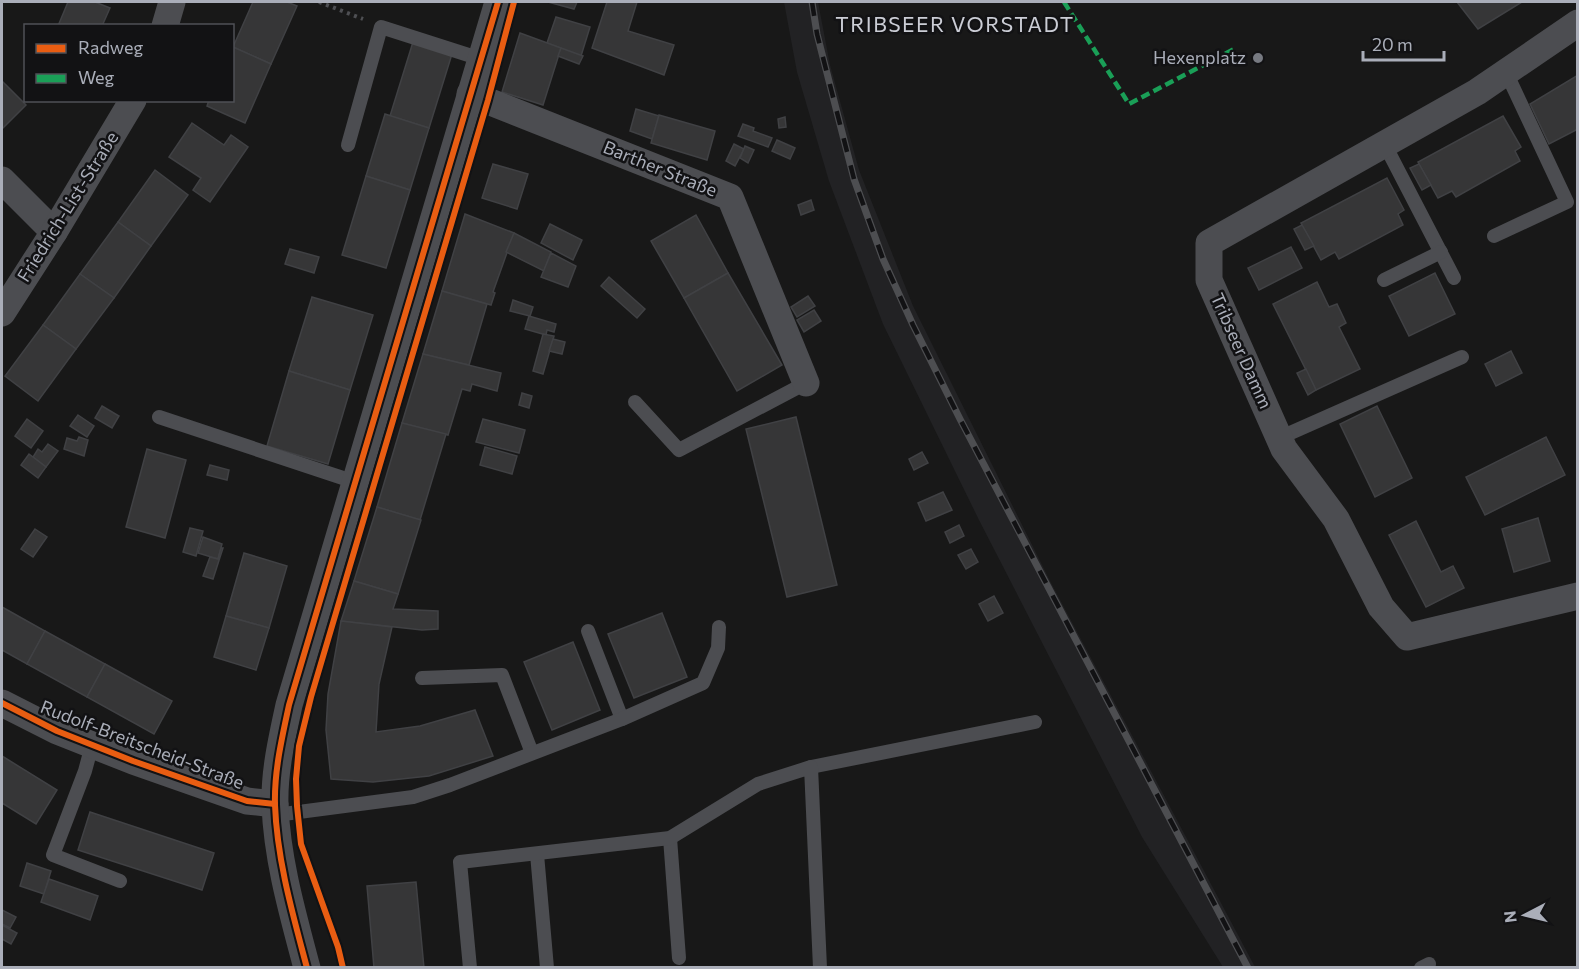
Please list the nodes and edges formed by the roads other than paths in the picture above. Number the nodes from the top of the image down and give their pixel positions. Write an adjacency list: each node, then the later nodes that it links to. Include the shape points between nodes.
1 (172, 2): 4 (street)
2 (498, 2): 5 (street)
3 (1578, 23): 6 (street, Tribseer Damm)
4 (166, 24)
5 (481, 59): 7 (street); 10 (lane, via 381,27)
6 (1506, 72): 9 (street, Tribseer Damm); 13 (lane, via 1567,201)
7 (470, 94): 19 (street, Barther Straße, via 729,197); 23 (street)
8 (132, 102): 12 (street, Friedrich-List-Straße)
9 (1384, 143): 14 (lane); 22 (street, Tribseer Damm, via 1209,243 1209,280)
10 (348, 145)
11 (2, 180): 12 (street)
12 (54, 232): 17 (street, Friedrich-List-Straße)
13 (1494, 236)
14 (1441, 252): 15 (lane); 16 (lane)
15 (1454, 278)
16 (1384, 280)
17 (2, 313)
18 (1462, 357): 22 (lane)
19 (806, 383): 20 (lane, via 679,450)
20 (635, 402)
21 (159, 417): 23 (lane)
22 (1279, 438): 24 (street, Tribseer Damm, via 1336,519 1382,607 1407,637)
23 (355, 482): 34 (street, via 289,705 278,755)
24 (1578, 596)
25 (719, 627): 29 (lane, via 718,648 703,683)
26 (588, 631): 29 (lane)
27 (422, 678): 32 (lane, via 502,675)
28 (2, 703): 31 (street, Rudolf-Breitscheid-Straße)
29 (622, 719): 32 (lane)
30 (1035, 722): 33 (lane)
31 (92, 745): 34 (street, Rudolf-Breitscheid-Straße); 37 (lane, via 53,855)
32 (532, 753): 34 (lane, via 413,797)
33 (811, 767): 35 (lane, via 758,784); 42 (lane)
34 (275, 809): 39 (street, via 278,842)
35 (670, 838): 36 (lane); 38 (lane)
36 (537, 854): 40 (lane, via 460,862); 41 (lane)
37 (120, 881)
38 (679, 958)
39 (307, 968)
40 (470, 968)
41 (547, 968)
42 (820, 968)

